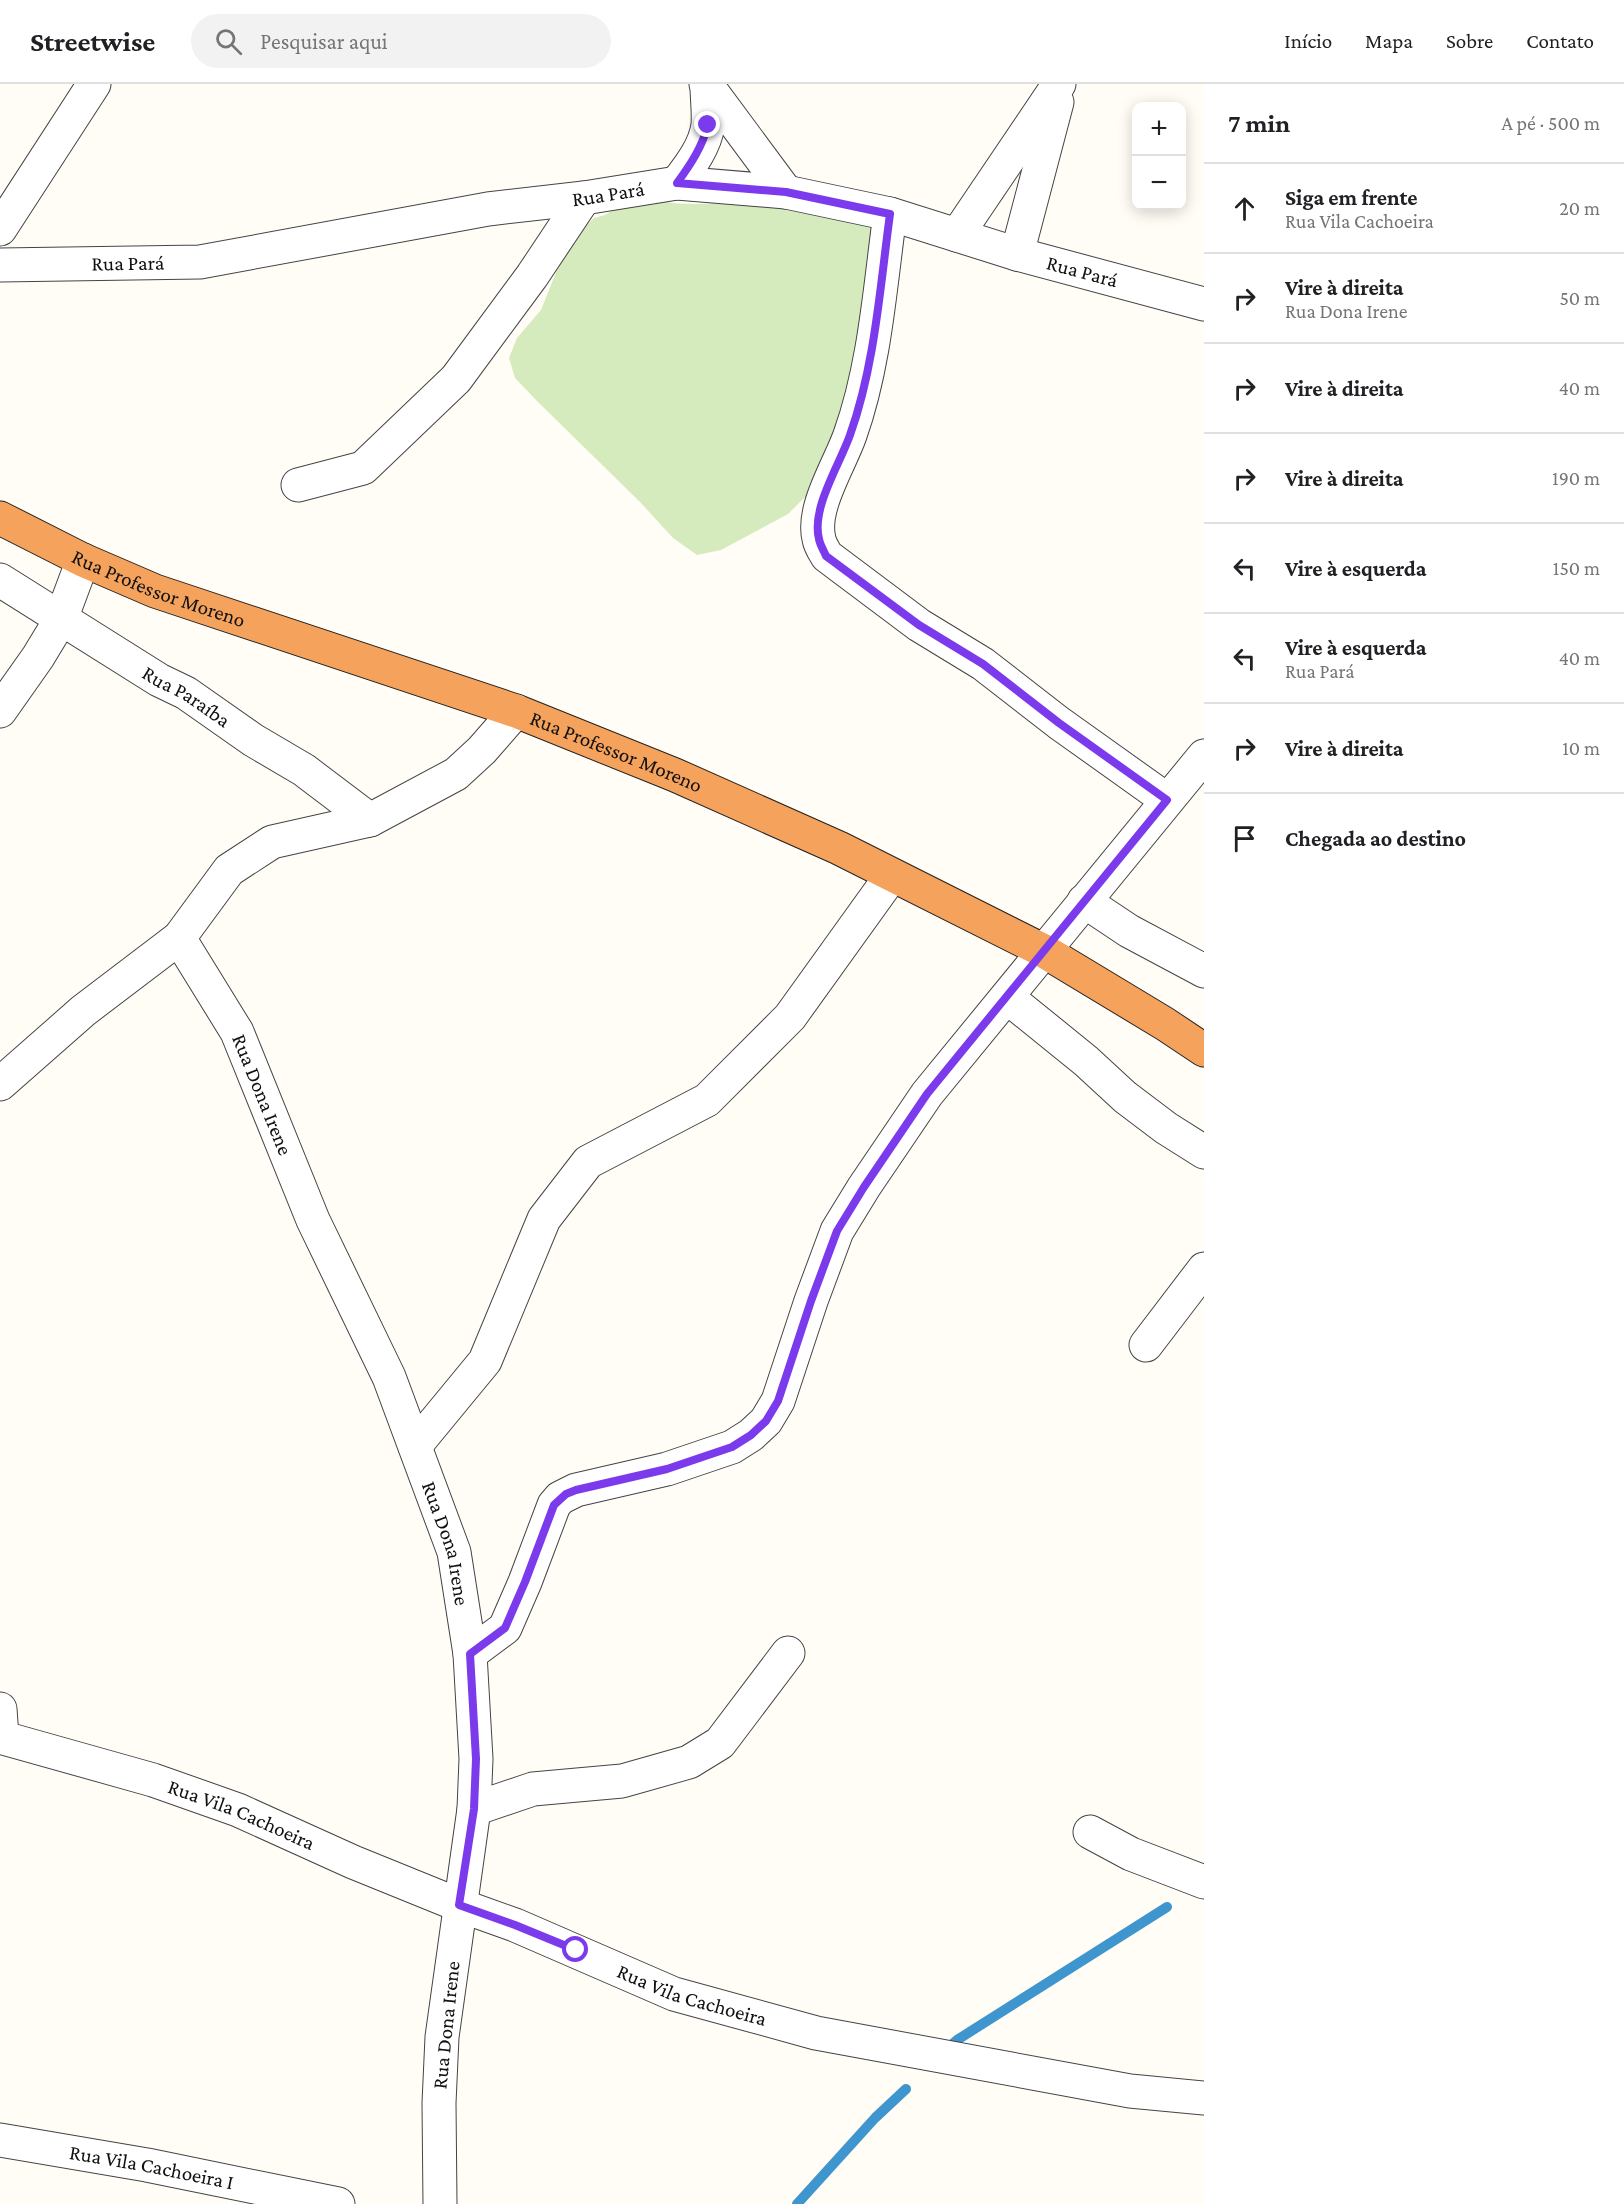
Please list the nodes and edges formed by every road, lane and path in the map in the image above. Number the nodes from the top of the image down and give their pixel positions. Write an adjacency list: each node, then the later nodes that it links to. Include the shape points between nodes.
1 (94, 84): 8 (street)
2 (1060, 84): 9 (street); 10 (street)
3 (706, 85): 4 (street, via 708,125 704,141); 5 (street)
4 (677, 183): 5 (street, Rua Pará); 6 (street, Rua Pará)
5 (786, 192): 7 (street, Rua Pará)
6 (584, 198): 11 (street, Rua Pará, via 488,209 200,262); 13 (street, via 456,379 363,468)
7 (890, 214): 9 (street, Rua Pará); 21 (street, via 863,397 817,524 826,556 919,625 983,664)
8 (0, 229)
9 (957, 235): 10 (street, Rua Pará)
10 (1017, 254): 12 (street, Rua Pará)
11 (0, 265)
12 (1204, 304)
13 (298, 485)
14 (0, 518): 15 (highway, Rua Professor Moreno)
15 (83, 560): 17 (street); 19 (highway, Rua Professor Moreno, via 155,591)
16 (0, 580): 17 (street, Rua Paraíba)
17 (61, 619): 18 (street); 22 (street, Rua Paraíba, via 186,693 304,770)
18 (0, 711)
19 (516, 711): 22 (street, via 456,774); 23 (highway, Rua Professor Moreno, via 675,775)
20 (1204, 756): 21 (street)
21 (1167, 800): 24 (street)
22 (369, 820): 25 (street, via 272,842 229,870)
23 (892, 875): 26 (highway, Rua Professor Moreno); 34 (street, via 790,1017 707,1100 588,1162 544,1219 485,1361)
24 (1084, 901): 26 (street); 27 (street, via 1129,931)
25 (179, 938): 30 (street, via 83,1011); 34 (street, Rua Dona Irene, via 237,1032 313,1220 389,1377)
26 (1044, 951): 28 (street); 29 (highway, Rua Professor Moreno)
27 (1204, 971)
28 (1007, 997): 31 (street, via 1125,1097); 36 (street, via 927,1094 837,1231 778,1401 766,1421 732,1447 667,1469 576,1490 560,1498 505,1628)
29 (1204, 1050)
30 (0, 1084)
31 (1204, 1152)
32 (1204, 1269): 33 (street)
33 (1146, 1346)
34 (415, 1446): 36 (street, Rua Dona Irene, via 454,1552)
35 (788, 1653): 38 (street, via 720,1743 689,1762 622,1781 533,1789)
36 (470, 1654): 38 (street, Rua Dona Irene, via 476,1759)
37 (1, 1728): 41 (street, Rua Vila Cachoeira, via 238,1810)
38 (474, 1809): 41 (street, Rua Dona Irene)
39 (1090, 1833): 40 (street, via 1131,1854)
40 (1204, 1882)
41 (459, 1905): 42 (street, Rua Vila Cachoeira, via 525,1929 674,1994 816,2033 1130,2091); 45 (street, Rua Dona Irene, via 442,2037)
42 (1204, 2098)
43 (0, 2140): 44 (street, Rua Vila Cachoeira I)
44 (338, 2204)
45 (440, 2204)

